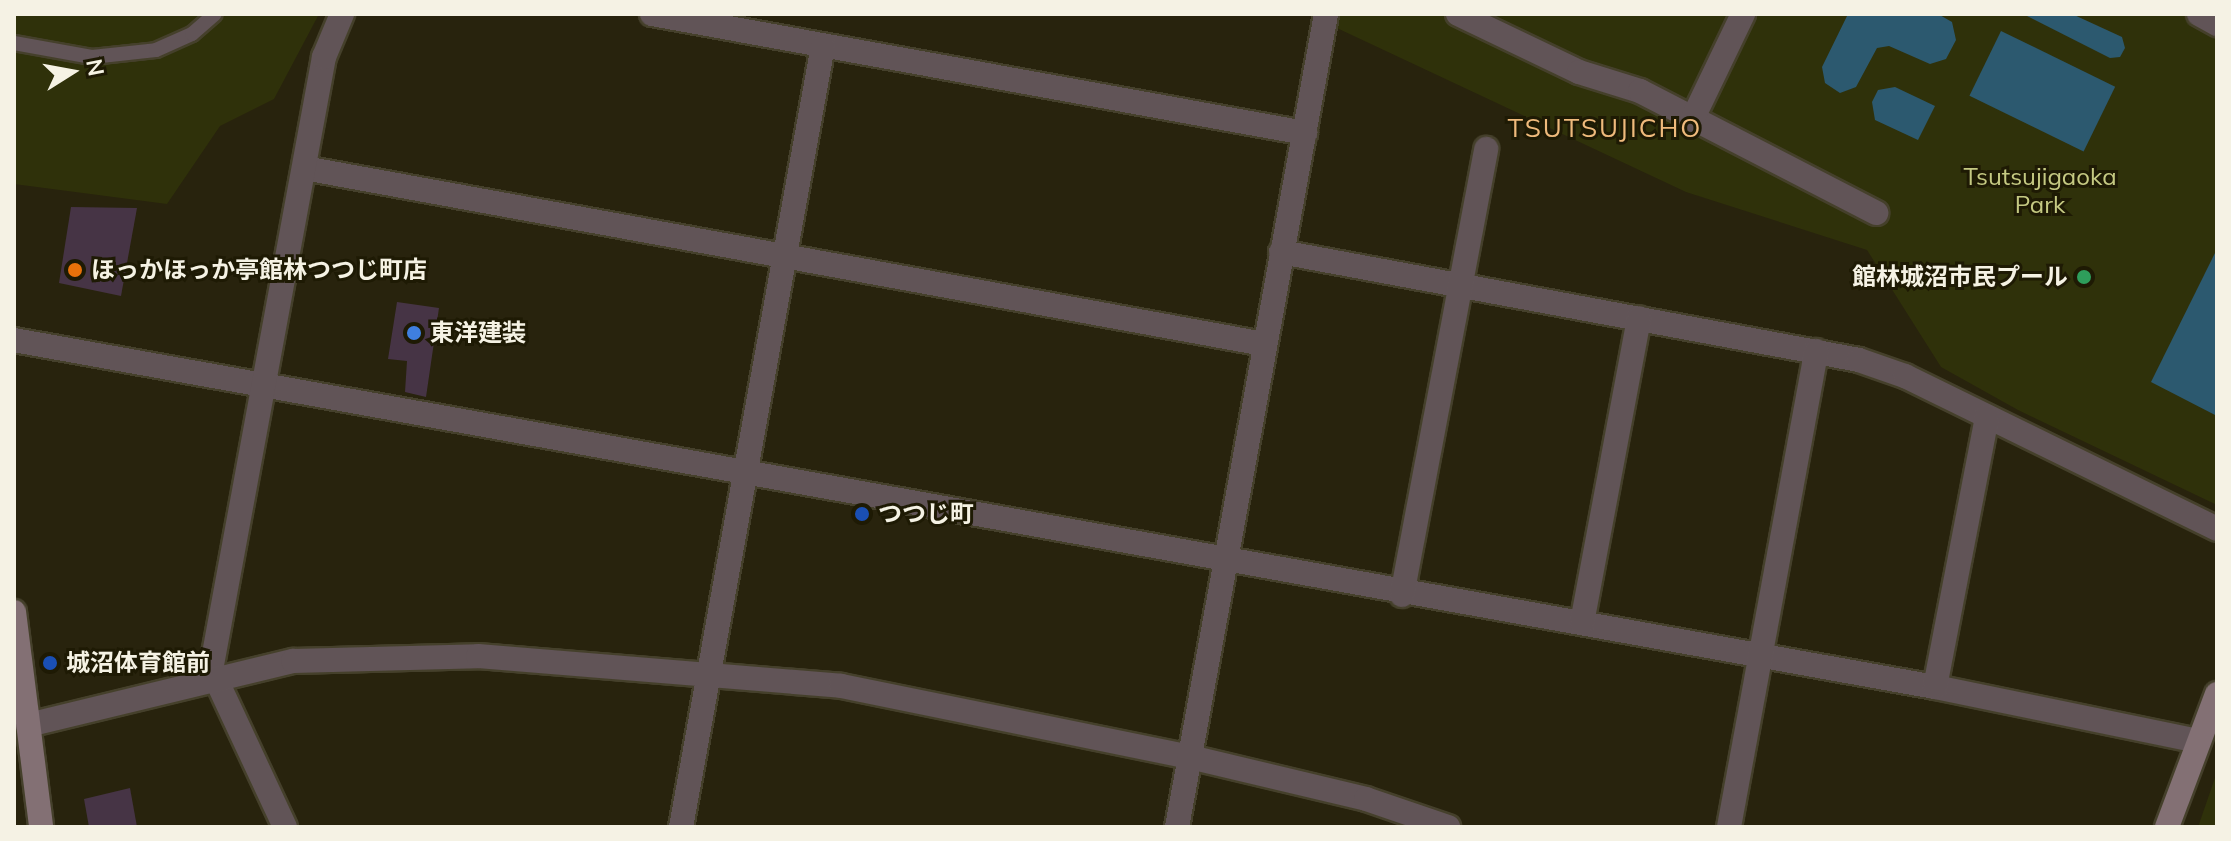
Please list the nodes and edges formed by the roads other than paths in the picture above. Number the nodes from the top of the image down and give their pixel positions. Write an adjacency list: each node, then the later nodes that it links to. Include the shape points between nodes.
1 (215, 14): 9 (lane, via 192,34 156,50 92,57)
2 (342, 14): 14 (street, via 324,57)
3 (652, 14): 10 (street)
4 (1326, 14): 12 (street)
5 (1458, 14): 11 (street, via 1579,72 1640,91)
6 (1743, 14): 11 (street)
7 (2199, 14): 8 (street)
8 (2217, 24)
9 (14, 43)
10 (823, 46): 12 (street); 17 (street)
11 (1692, 120): 15 (street)
12 (1305, 133): 16 (street)
13 (1486, 149): 18 (street)
14 (304, 168): 17 (street); 23 (street)
15 (1876, 213)
16 (1281, 252): 18 (street); 21 (street)
17 (784, 257): 21 (street); 25 (street)
18 (1462, 285): 19 (street); 28 (street)
19 (1639, 318): 22 (street); 30 (street)
20 (14, 340): 23 (street)
21 (1264, 344): 27 (street)
22 (1816, 351): 24 (street, via 1905,376); 31 (street)
23 (261, 383): 25 (street); 33 (street)
24 (1987, 417): 26 (street); 34 (street)
25 (745, 470): 27 (street); 32 (street)
26 (2217, 529)
27 (1226, 563): 28 (street); 38 (street)
28 (1402, 595): 30 (street)
29 (14, 612): 36 (street)
30 (1582, 623): 31 (street)
31 (1762, 656): 34 (street); 44 (street)
32 (708, 674): 33 (street, via 478,656 293,661); 38 (street, via 841,686); 41 (street)
33 (213, 680): 36 (street); 40 (street)
34 (1935, 687): 37 (street)
35 (2217, 694): 37 (street)
36 (28, 725): 39 (street)
37 (2199, 741): 45 (street)
38 (1190, 757): 42 (street); 43 (street, via 1366,799)
39 (41, 827)
40 (285, 827)
41 (681, 827)
42 (1177, 827)
43 (1448, 827)
44 (1729, 827)
45 (2167, 827)

